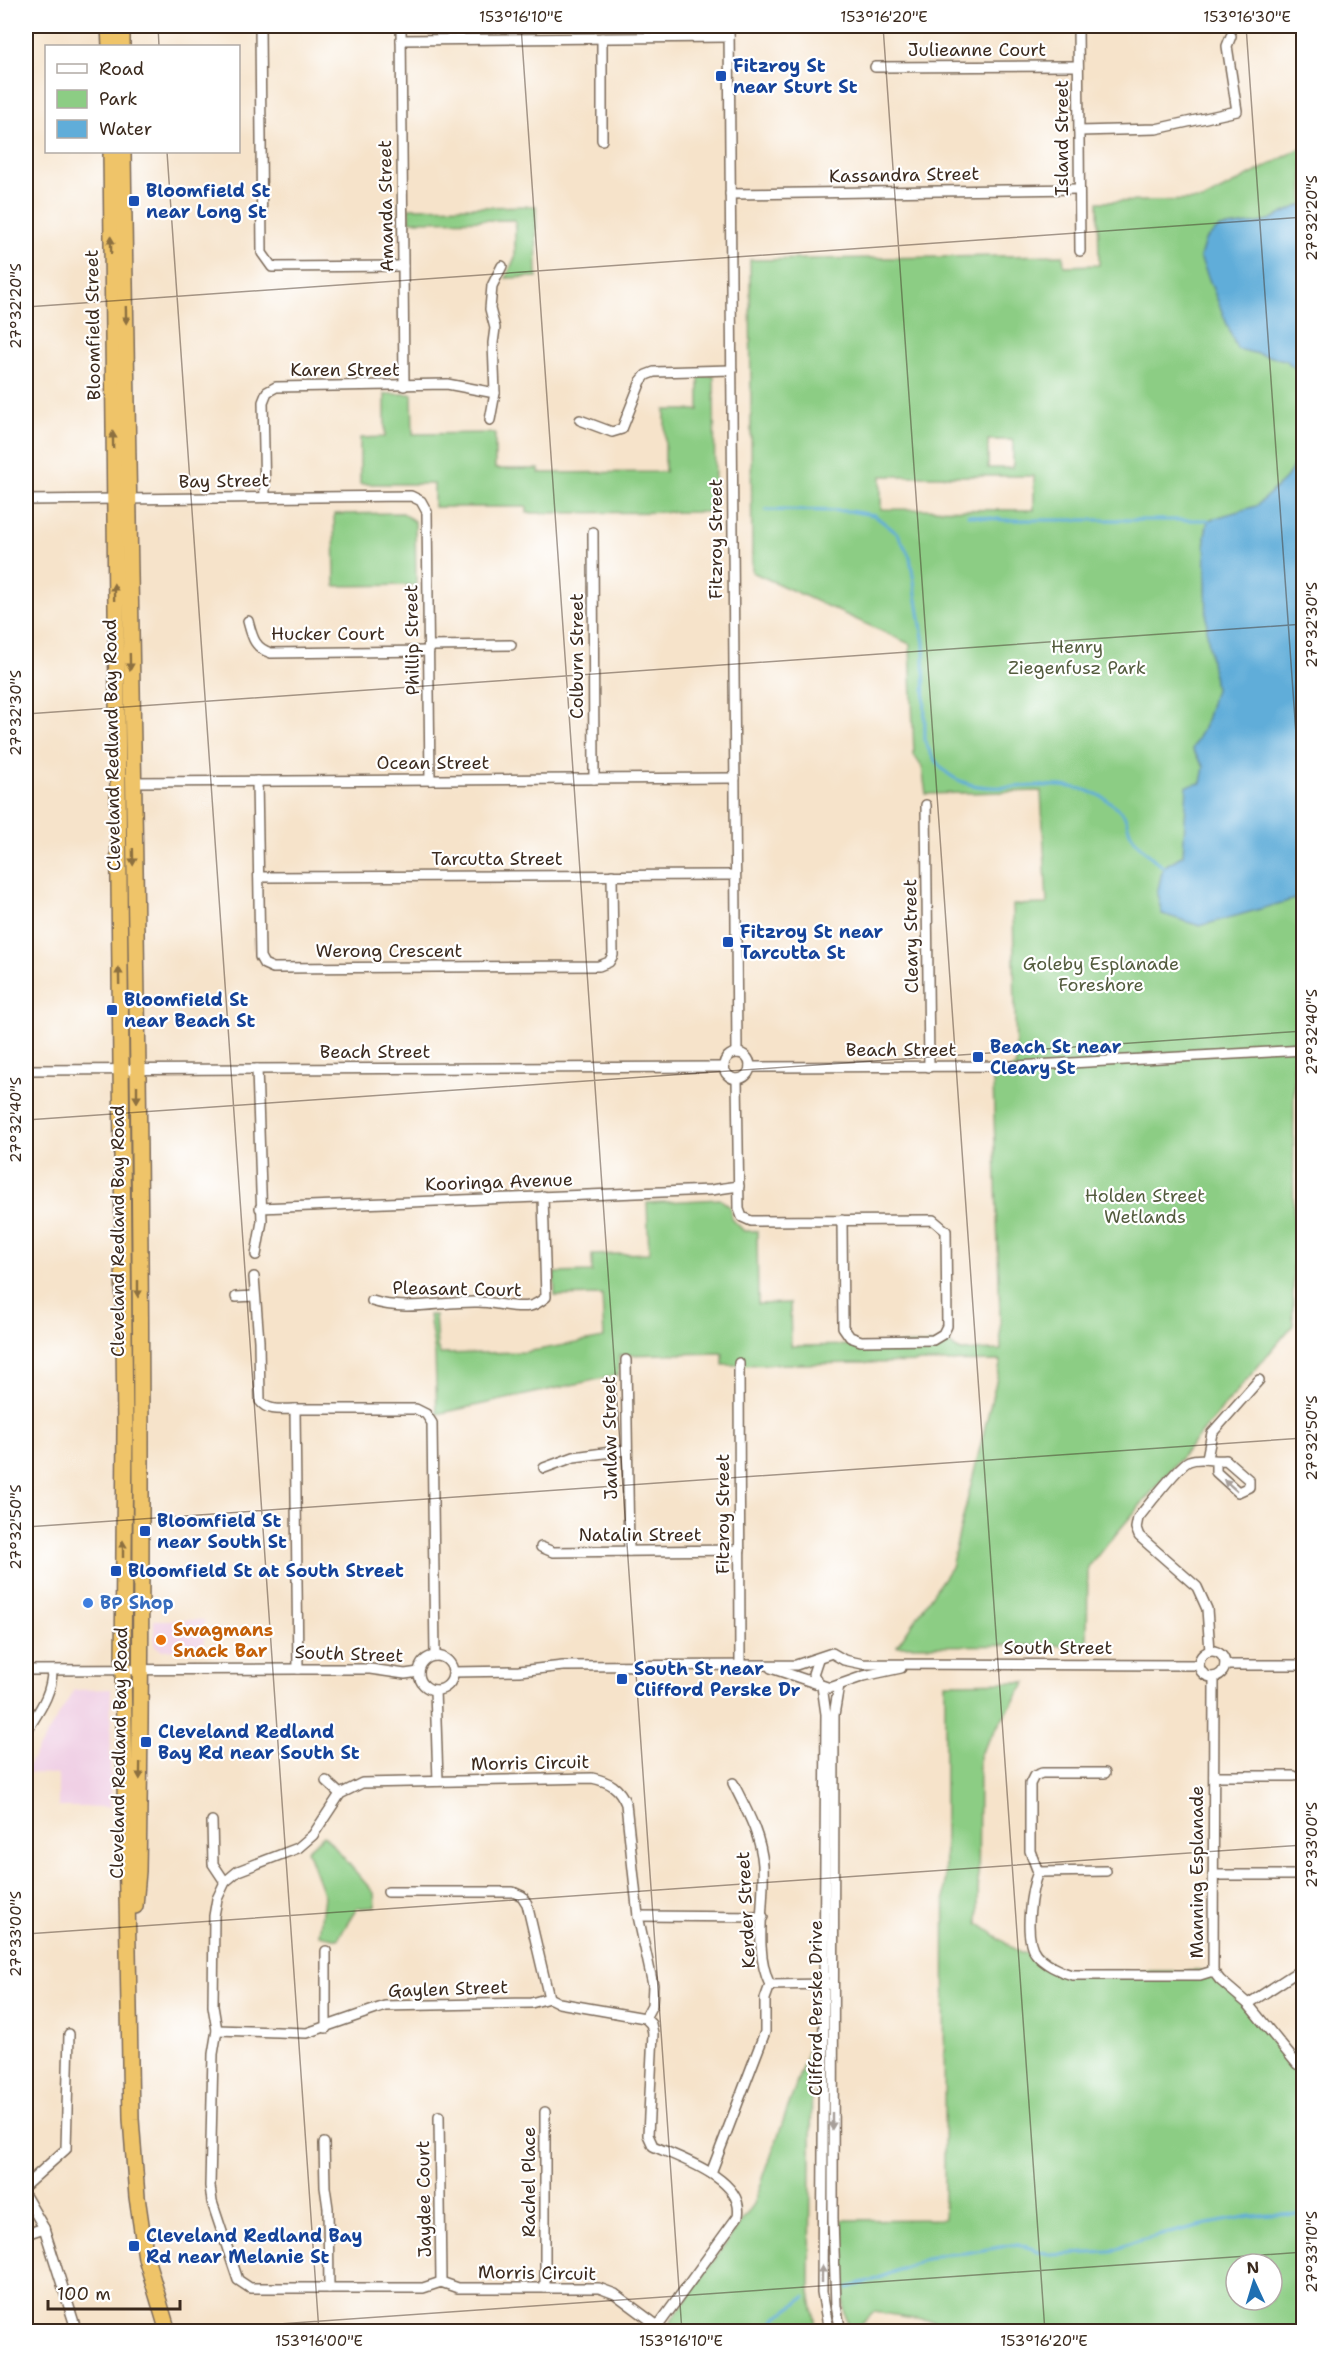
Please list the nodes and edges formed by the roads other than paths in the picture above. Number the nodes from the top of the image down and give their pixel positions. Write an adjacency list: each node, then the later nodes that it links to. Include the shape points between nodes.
1 (109, 26): 11 (highway)
2 (122, 26): 12 (highway)
3 (260, 26): 22 (street, via 262,254 272,267)
4 (401, 26): 10 (street, Amanda Street)
5 (729, 26): 8 (street, Fitzroy Street)
6 (1078, 26): 13 (street, Island Street)
7 (1231, 36): 15 (street, via 1227,46 1237,111 1156,129)
8 (729, 37): 9 (street); 20 (street, Fitzroy Street)
9 (602, 38): 10 (street); 16 (street)
10 (401, 40): 22 (street, Amanda Street)
11 (110, 45)
12 (122, 45)
13 (1078, 66): 14 (street, Julieanne Court); 15 (street, Island Street)
14 (875, 68)
15 (1078, 131): 19 (street, Island Street)
16 (602, 140)
17 (111, 153): 30 (highway, Bloomfield Street, one-way to 17)
18 (123, 153): 30 (highway, Bloomfield Street, one-way to 30)
19 (1079, 189): 20 (street, Kassandra Street); 21 (street, Island Street)
20 (730, 194): 24 (street, Fitzroy Street)
21 (1080, 251)
22 (403, 266): 25 (street, Amanda Street)
23 (502, 266): 26 (street, via 492,286 490,309 495,328)
24 (732, 370): 28 (street, via 654,372 641,381 622,429 612,432); 38 (street, Fitzroy Street)
25 (404, 386): 26 (street, Karen Street, via 456,385); 29 (street, Karen Street, via 276,387 267,392 263,402)
26 (495, 393): 27 (street)
27 (490, 420)
28 (580, 420)
29 (265, 497): 30 (street, Bay Street); 32 (street, Bay Street, via 411,496)
30 (121, 499): 31 (street, Bay Street); 41 (highway, Cleveland Redland Bay Road, one-way to 41); 53 (highway, Cleveland Redland Bay Road, one-way to 30)
31 (26, 500)
32 (421, 501): 36 (street, Phillip Street, via 427,512)
33 (593, 532): 37 (street, Colburn Street)
34 (248, 621): 36 (street, Hucker Court, via 254,642 271,653)
35 (511, 645): 36 (street, Hucker Court)
36 (429, 648): 39 (street, Phillip Street)
37 (594, 778): 38 (street, Ocean Street); 39 (street, Ocean Street)
38 (735, 778): 43 (street, Fitzroy Street)
39 (430, 780): 40 (street, Ocean Street)
40 (257, 781): 41 (street, Ocean Street); 45 (street, Werong Crescent)
41 (132, 782): 54 (highway, Cleveland Redland Bay Road, one-way to 54)
42 (926, 805): 50 (street, Cleary Street)
43 (735, 874): 44 (street, Tarcutta Street); 47 (street, Fitzroy Street)
44 (612, 875): 45 (street, Tarcutta Street); 45 (street, Werong Crescent, via 613,956 599,966 285,968 264,964 260,957)
45 (259, 877)
46 (1304, 1050): 50 (street, Beach Street)
47 (737, 1053): 48 (street, via 727,1057); 49 (street, via 747,1057)
48 (724, 1067): 51 (street, Beach Street); 55 (street, via 728,1075)
49 (750, 1067): 50 (street, Beach Street); 55 (street, via 746,1075)
50 (929, 1067)
51 (257, 1069): 54 (street, Beach Street); 58 (street)
52 (26, 1070): 53 (street, Beach Street)
53 (120, 1070): 54 (street, Beach Street); 86 (highway, Cleveland Redland Bay Road, one-way to 53, via 125,1428)
54 (137, 1070): 87 (highway, Cleveland Redland Bay Road, one-way to 87)
55 (737, 1079): 56 (street)
56 (739, 1186): 57 (street, Kooringa Avenue); 59 (street, via 739,1209 742,1217 751,1221)
57 (543, 1196): 58 (street, Kooringa Avenue); 64 (street, Pleasant Court, via 547,1290 540,1302 521,1307 480,1302 389,1307)
58 (260, 1208): 60 (street, via 262,1221)
59 (842, 1220): 59 (street, via 940,1223 946,1231 947,1326 943,1334 933,1340 861,1341 850,1337 843,1328)
60 (256, 1255)
61 (254, 1277): 62 (street)
62 (254, 1296): 63 (street); 68 (street, via 260,1401 274,1409)
63 (236, 1297)
64 (372, 1301)
65 (626, 1360): 69 (street, Janlaw Street)
66 (739, 1363): 72 (street, Fitzroy Street)
67 (1259, 1380): 74 (street, via 1212,1434 1211,1460 1188,1461 1138,1518 1136,1528 1138,1536 1197,1587 1204,1598)
68 (295, 1409): 75 (street, via 416,1409 432,1423); 84 (street)
69 (626, 1450): 70 (street, via 574,1457); 73 (street, Janlaw Street)
70 (544, 1468)
71 (541, 1548): 73 (street, Natalin Street, via 553,1552)
72 (740, 1550): 73 (street, Natalin Street); 78 (street, Fitzroy Street)
73 (629, 1551)
74 (1210, 1651): 80 (street, via 1202,1656); 81 (street, via 1222,1656)
75 (435, 1656): 89 (street, South Street, via 424,1661); 90 (street, via 447,1660)
76 (818, 1659): 77 (street, South Street, via 832,1653); 83 (street, South Street, via 796,1665); 92 (street, via 813,1674)
77 (844, 1660): 79 (street, South Street); 93 (street, via 847,1674)
78 (740, 1665): 83 (street, South Street); 90 (street, South Street, via 563,1666)
79 (918, 1665): 80 (street, South Street); 93 (street, South Street)
80 (1199, 1665): 91 (street, via 1204,1674)
81 (1225, 1665): 82 (street); 91 (street)
82 (1304, 1665)
83 (766, 1666): 92 (street, South Street)
84 (298, 1668): 87 (street, South Street); 89 (street, South Street, via 370,1669 399,1674)
85 (26, 1670): 88 (street, South Street)
86 (123, 1670): 87 (street, South Street); 88 (street, South Street); 113 (highway, Cleveland Redland Bay Road)
87 (141, 1670): 113 (highway, Cleveland Redland Bay Road, one-way to 113, via 138,1871)
88 (52, 1671): 95 (street, via 47,1696)
89 (418, 1671): 94 (street, South Street, via 425,1687)
90 (453, 1672): 94 (street, via 448,1685)
91 (1214, 1677): 97 (street, Manning Esplanade)
92 (820, 1684): 93 (street, South Street, via 830,1688); 116 (street, Clifford Perske Drive, via 826,1714)
93 (841, 1684): 116 (street, Clifford Perske Drive, via 834,1715)
94 (435, 1690): 100 (street)
95 (26, 1732)
96 (1105, 1773): 105 (street, via 1034,1776 1030,1784 1030,1851)
97 (1214, 1776): 98 (street); 106 (street, Manning Esplanade)
98 (1294, 1776)
99 (326, 1781): 102 (street)
100 (438, 1781): 102 (street, Morris Circuit, via 362,1783); 110 (street, Morris Circuit, via 592,1778 620,1790 626,1804)
101 (733, 1783): 111 (street, Kerder Street, via 756,1830 763,1863)
102 (340, 1794): 108 (street, via 313,1835 298,1848 251,1864)
103 (212, 1821): 108 (street, via 213,1864)
104 (1106, 1871): 105 (street)
105 (1038, 1872): 114 (street, via 1030,1890 1030,1939 1035,1953 1059,1971 1072,1975 1200,1975)
106 (1214, 1875): 107 (street); 114 (street, Manning Esplanade)
107 (1304, 1875)
108 (225, 1882): 122 (street, Morris Circuit, via 214,1916 213,2006)
109 (388, 1892): 118 (street, via 513,1892 522,1896)
110 (638, 1917): 111 (street); 120 (street, Morris Circuit, via 653,1985 652,2005)
111 (763, 1917): 117 (street, Kerder Street, via 762,1968)
112 (326, 1951): 121 (street)
113 (130, 1963): 138 (highway, Cleveland Redland Bay Road, via 131,2120 137,2197 146,2258)
114 (1213, 1971): 119 (street, Manning Esplanade)
115 (1294, 1974): 119 (street)
116 (828, 1984): 117 (street); 139 (street, Clifford Perske Drive, one-way to 116, via 822,2292); 140 (street, Clifford Perske Drive, one-way to 140, via 834,2268)
117 (770, 1985): 128 (street, Kerder Street, via 765,2000 765,2032)
118 (549, 1998): 120 (street, Gaylen Street); 121 (street, Gaylen Street, via 531,2003 385,2006)
119 (1248, 2004): 124 (street, Manning Esplanade, via 1297,2064)
120 (645, 2018): 128 (street, Morris Circuit, via 653,2033 648,2135 653,2146)
121 (326, 2028): 122 (street, Gaylen Street, via 307,2033)
122 (217, 2030): 134 (street, Morris Circuit, via 210,2186 238,2280 250,2288)
123 (69, 2034): 129 (street, via 66,2149)
124 (1304, 2067)
125 (545, 2112): 135 (street, Rachel Place)
126 (439, 2116): 133 (street, Jaydee Court)
127 (324, 2143): 134 (street)
128 (711, 2173): 136 (street, Morris Circuit, via 736,2193 738,2216)
129 (26, 2185)
130 (26, 2197): 131 (street)
131 (44, 2228): 132 (street); 137 (street)
132 (26, 2234)
133 (441, 2282): 134 (street, Morris Circuit, via 423,2288); 135 (street, Morris Circuit, via 458,2288)
134 (329, 2288)
135 (544, 2288): 136 (street, Morris Circuit, via 598,2288 615,2294)
136 (656, 2328)
137 (77, 2331)
138 (168, 2331)
139 (829, 2331)
140 (842, 2331)

